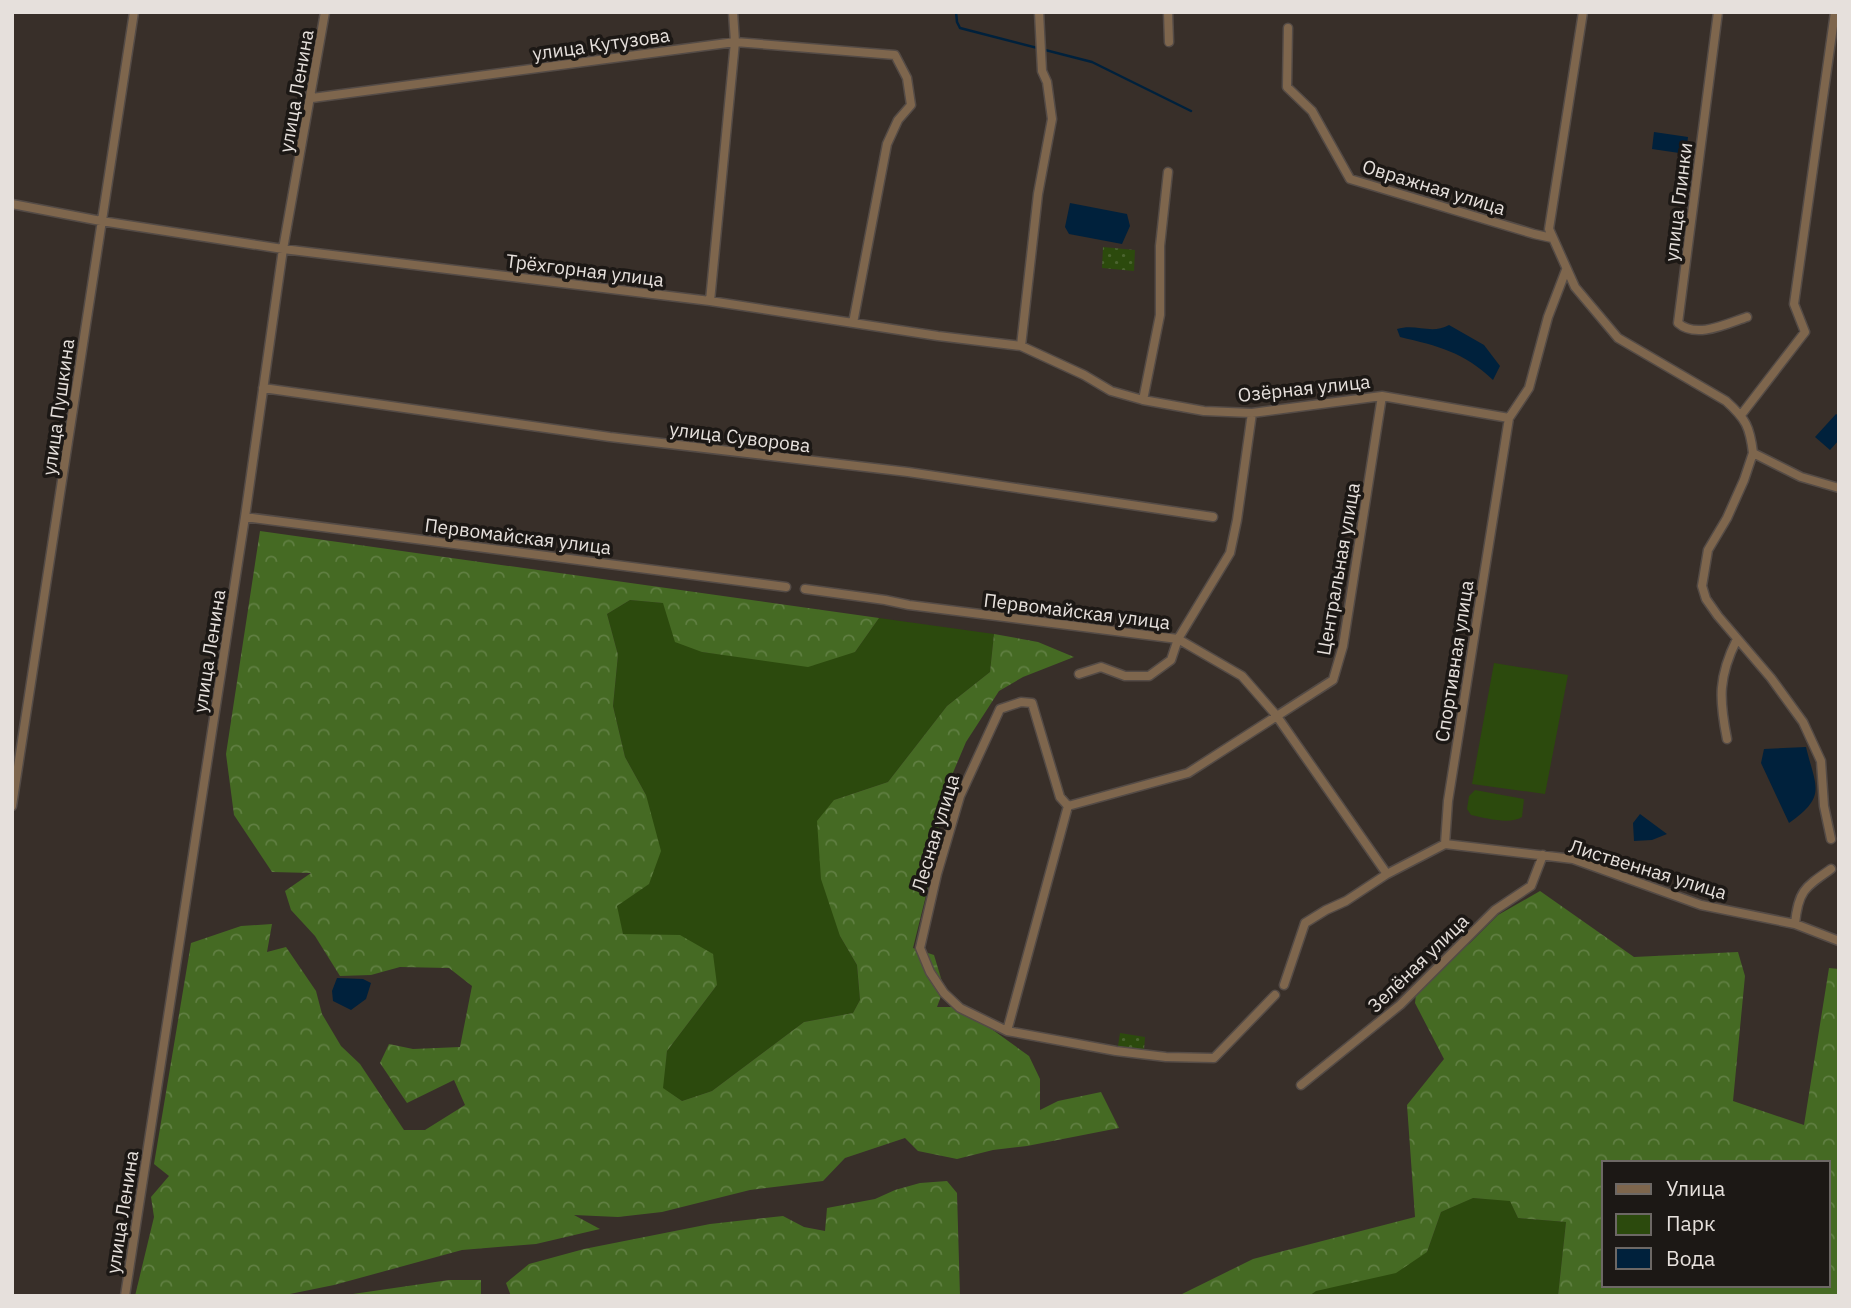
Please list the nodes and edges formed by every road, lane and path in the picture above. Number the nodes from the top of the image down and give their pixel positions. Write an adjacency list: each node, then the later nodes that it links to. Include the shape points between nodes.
1 (134, 12): 15 (street, улица Пушкина)
2 (326, 12): 12 (street, улица Ленина)
3 (733, 12): 10 (street)
4 (1039, 12): 22 (street, via 1042,71 1052,119 1038,194)
5 (1168, 12): 11 (street)
6 (1583, 12): 16 (street, via 1549,229)
7 (1718, 12): 20 (street, улица Глинки, via 1678,323 1695,331)
8 (1835, 12): 27 (street, via 1794,304 1805,332)
9 (1288, 28): 16 (street, Овражная улица, via 1287,88 1312,111 1350,179)
10 (735, 42): 12 (street, улица Кутузова); 19 (street); 21 (street, улица Кутузова, via 895,55 907,78 911,105 887,144)
11 (1169, 42)
12 (312, 98): 17 (street, улица Ленина)
13 (1168, 172): 25 (street, via 1160,246 1160,316)
14 (12, 204): 15 (street, Трёхгорная улица)
15 (101, 221): 17 (street, Трёхгорная улица); 40 (street, улица Пушкина)
16 (1552, 238): 18 (street)
17 (284, 249): 19 (street, Трёхгорная улица); 23 (street, улица Ленина)
18 (1566, 271): 27 (street, via 1618,338 1726,401); 28 (street, Спортивная улица, via 1529,388)
19 (709, 301): 21 (street, Трёхгорная улица)
20 (1747, 317)
21 (853, 323): 22 (street, Трёхгорная улица)
22 (1021, 346): 25 (street, Трёхгорная улица, via 1111,391)
23 (263, 388): 31 (street, улица Ленина); 32 (street, улица Суворова, via 610,437 908,472)
24 (1382, 396): 26 (street, Озёрная улица); 28 (street, Озёрная улица); 38 (street, Центральная улица, via 1343,646 1333,680)
25 (1143, 400): 26 (street, Озёрная улица, via 1204,411)
26 (1252, 413): 35 (street, via 1230,553)
27 (1741, 415): 29 (street, via 1750,431)
28 (1509, 418): 43 (street, Спортивная улица)
29 (1752, 453): 30 (street, via 1801,477); 36 (street, via 1739,492 1708,550 1702,586 1706,599)
30 (1839, 488)
31 (245, 517): 33 (street, Первомайская улица); 53 (street, улица Ленина)
32 (1213, 517)
33 (786, 587)
34 (805, 589): 35 (street, Первомайская улица)
35 (1178, 639): 37 (street, via 1171,660 1149,676 1125,676 1101,667); 38 (street, via 1242,676)
36 (1737, 639): 39 (street, via 1725,663 1720,704); 42 (street, via 1802,722 1821,761)
37 (1079, 674)
38 (1276, 715): 41 (street, Центральная улица, via 1188,774); 46 (street)
39 (1727, 739)
40 (12, 806)
41 (1068, 806): 51 (street); 51 (street, Лесная улица, via 1060,797 1032,703 1000,709 960,796 920,948 944,993 960,1008)
42 (1831, 839)
43 (1445, 844): 44 (street, Лиственная улица); 46 (street)
44 (1543, 855): 47 (street, Лиственная улица, via 1573,859 1701,905); 52 (street, Зелёная улица, via 1531,886 1495,910 1400,1005)
45 (1830, 869): 47 (street, via 1809,884 1797,901)
46 (1387, 874): 49 (street, via 1305,923)
47 (1795, 924): 48 (street, Лиственная улица)
48 (1839, 942)
49 (1284, 985)
50 (1275, 995): 51 (street, via 1214,1058 1116,1051)
51 (1007, 1031)
52 (1301, 1085)
53 (125, 1296)

